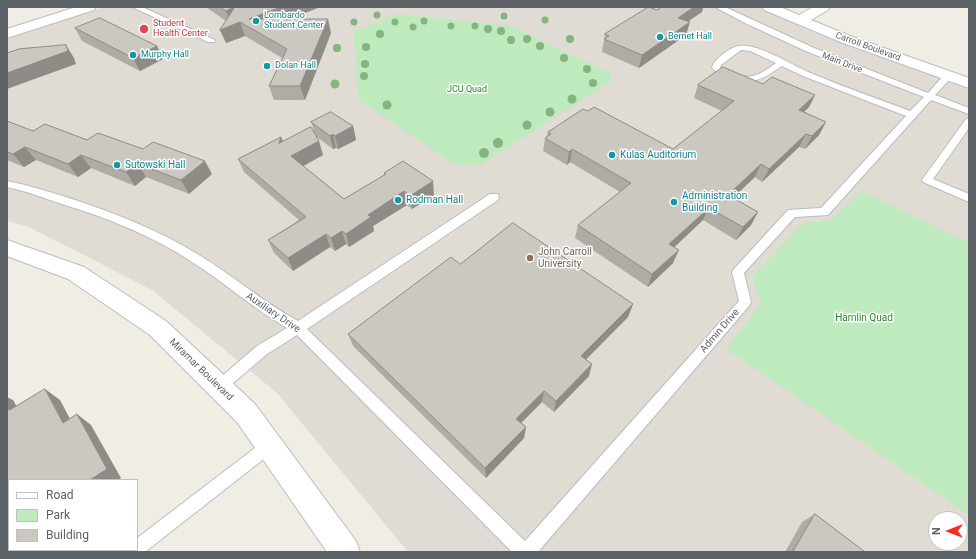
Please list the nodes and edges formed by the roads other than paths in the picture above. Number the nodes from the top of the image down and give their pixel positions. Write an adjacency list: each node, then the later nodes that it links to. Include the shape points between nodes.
1 (89, 7): 7 (street)
2 (136, 7): 8 (lane)
3 (719, 7): 12 (lane, Main Drive, via 812,51)
4 (769, 7): 6 (street, Carroll Boulevard)
5 (823, 7): 6 (street)
6 (800, 20): 10 (street, Carroll Boulevard)
7 (7, 34)
8 (211, 40)
9 (781, 63): 9 (lane, via 752,50 740,48 716,67 728,75 750,81); 14 (lane)
10 (948, 76): 11 (street, Carroll Boulevard); 12 (lane, Admin Drive)
11 (969, 83)
12 (929, 96): 13 (lane, Main Drive); 14 (lane, Admin Drive)
13 (969, 111)
14 (912, 115): 25 (lane, Admin Drive, via 824,212 792,213 738,272 745,302)
15 (969, 121): 18 (lane, via 927,180)
16 (7, 184): 20 (lane, Auxiliary Drive, via 100,212 162,238 197,259 270,312)
17 (494, 198): 20 (lane)
18 (969, 198)
19 (7, 248): 21 (street, Miramar Boulevard, via 76,273 158,328)
20 (298, 328): 21 (lane, via 262,350); 25 (lane, Auxiliary Drive)
21 (219, 387): 22 (street, Miramar Boulevard, via 246,413)
22 (270, 446): 23 (lane); 24 (street, Miramar Boulevard)
23 (138, 547)
24 (346, 552)
25 (526, 552)

